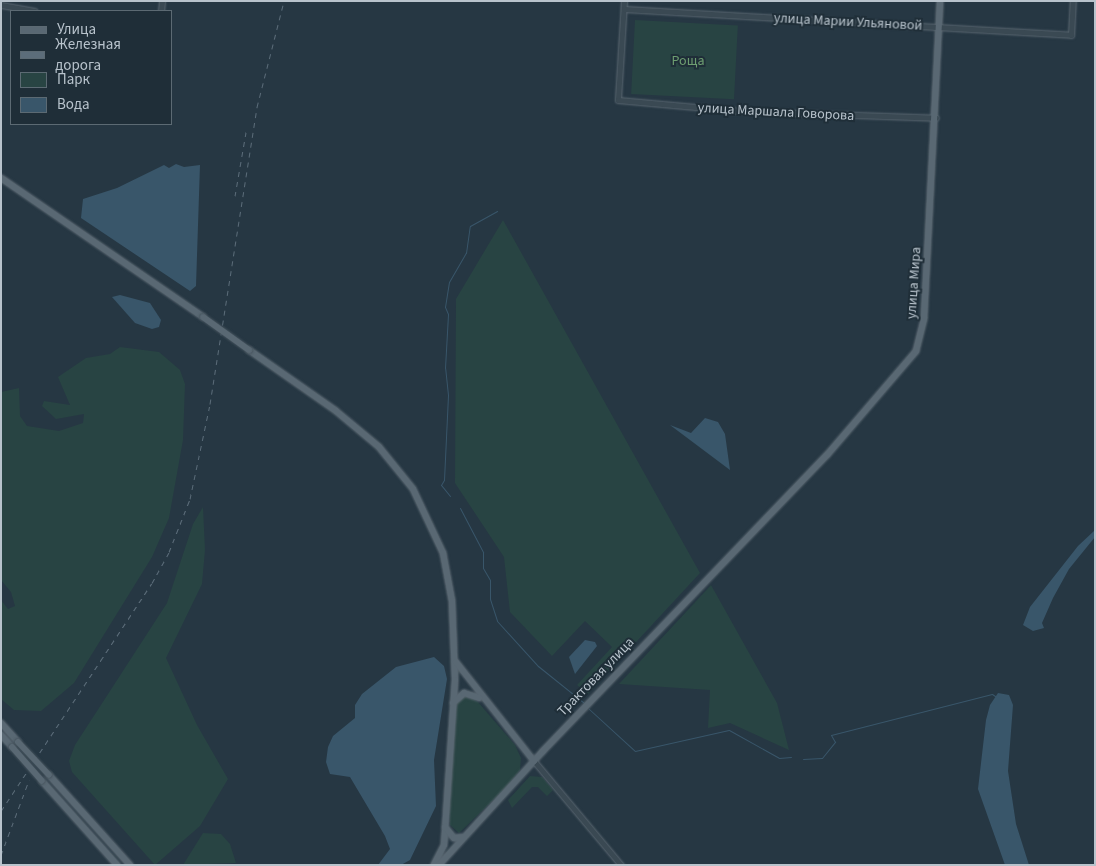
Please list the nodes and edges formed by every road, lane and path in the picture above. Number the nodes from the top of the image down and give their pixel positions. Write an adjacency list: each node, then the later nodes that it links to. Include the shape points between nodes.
1 (624, 1): 5 (street)
2 (940, 1): 7 (main road, улица Мира)
3 (1073, 1): 7 (street, улица Марии Ульяновой, via 1071,35)
4 (1, 5): 6 (street)
5 (624, 9): 7 (street, улица Марии Ульяновой); 8 (street, улица Маршала Говорова, via 618,100 740,111)
6 (28, 10)
7 (938, 27): 8 (main road, улица Мира)
8 (936, 118): 10 (main road, улица Мира, via 920,342 904,368)
9 (1, 178): 11 (main road, bridge, via 249,350 365,435 391,460 413,489 430,520 444,560 452,600)
10 (774, 510): 16 (main road, Трактовая улица)
11 (454, 656): 12 (main road); 13 (main road, via 460,670)
12 (453, 704): 13 (main road, via 459,694 471,693); 17 (main road)
13 (493, 711): 16 (main road)
14 (1, 723): 21 (main road, bridge)
15 (1, 735): 20 (main road, bridge)
16 (534, 761): 18 (main road, Трактовая улица); 22 (street)
17 (445, 827): 18 (main road, via 454,838); 19 (main road, via 443,850)
18 (467, 835): 19 (main road, Трактовая улица)
19 (436, 864)
20 (116, 865)
21 (130, 865)
22 (621, 865)

